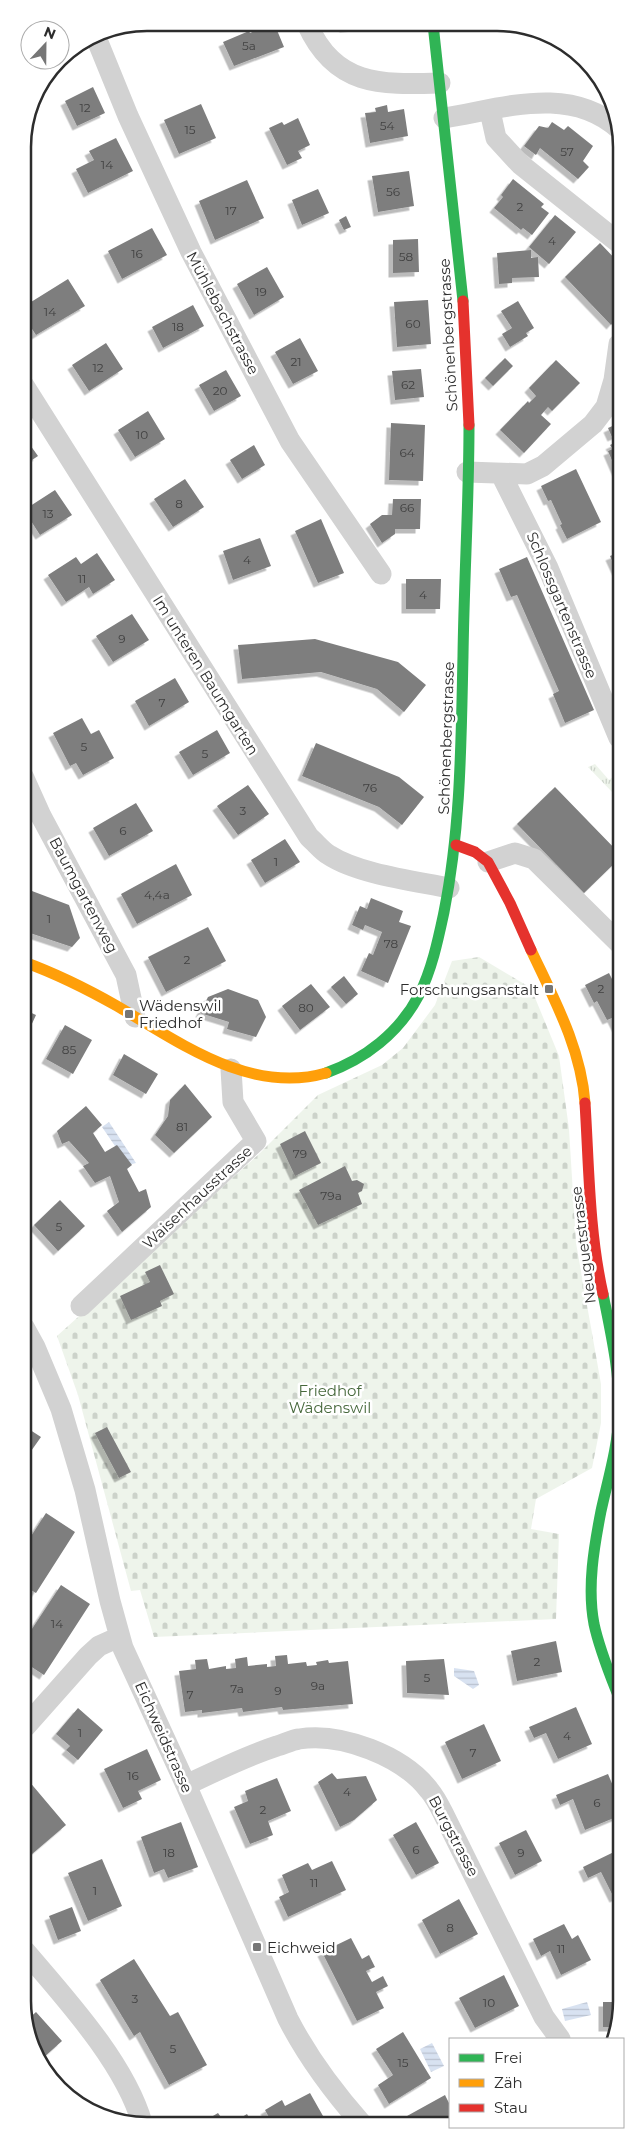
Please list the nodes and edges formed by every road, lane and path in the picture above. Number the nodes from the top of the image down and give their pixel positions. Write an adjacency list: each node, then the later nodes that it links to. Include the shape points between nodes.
1 (310, 31): 4 (street, via 318,47 348,73 391,83)
2 (434, 31): 4 (street, Schönenbergstrasse)
3 (98, 43): 13 (street, Mühlebachstrasse, via 191,252 290,441)
4 (440, 83): 6 (street, Schönenbergstrasse)
5 (490, 110): 6 (street); 7 (street, via 532,103 565,103 592,111); 8 (street, via 496,138 520,164)
6 (444, 118): 11 (street, Schönenbergstrasse, via 465,314)
7 (611, 123)
8 (613, 238)
9 (613, 385): 12 (street, via 606,407 592,424 543,466 528,474)
10 (31, 397): 18 (street, Im unteren Baumgarten, via 309,837 329,855 353,866)
11 (467, 472): 12 (street); 16 (street, Schönenbergstrasse, via 462,746)
12 (501, 474): 14 (street, Schlossgartenstrasse, via 548,568)
13 (381, 574)
14 (613, 724)
15 (31, 792): 21 (street, Baumgartenweg, via 126,975)
16 (456, 845): 17 (street); 18 (street, Schönenbergstrasse)
17 (488, 862): 19 (street, via 515,853 534,859); 24 (street, Neuguetstrasse, via 510,902 576,1053 582,1081 597,1263)
18 (449, 888): 22 (street, Schönenbergstrasse, via 419,995 398,1024 372,1049 339,1068 306,1077 268,1078)
19 (613, 937)
20 (31, 965): 21 (street, Schönenbergstrasse, via 84,988)
21 (135, 1017): 22 (street, Schönenbergstrasse)
22 (231, 1069): 23 (street, Waisenhausstrasse, via 233,1102 256,1141)
23 (81, 1306)
24 (613, 1341)
25 (31, 1354): 27 (street, Eichweidstrasse, via 61,1410 80,1474)
26 (613, 1449): 28 (street, Neuguetstrasse, via 591,1584 594,1623)
27 (119, 1637): 29 (street, via 88,1656); 30 (street, Eichweidstrasse)
28 (613, 1684)
29 (31, 1719)
30 (186, 1785): 32 (street, Burgstrasse, via 257,1752 298,1739 342,1741 388,1757 429,1789 544,2016); 34 (street, Eichweidstrasse, via 297,2037 328,2085)
31 (31, 1958): 33 (street, via 118,2069)
32 (559, 2038)
33 (140, 2117)
34 (356, 2117)

